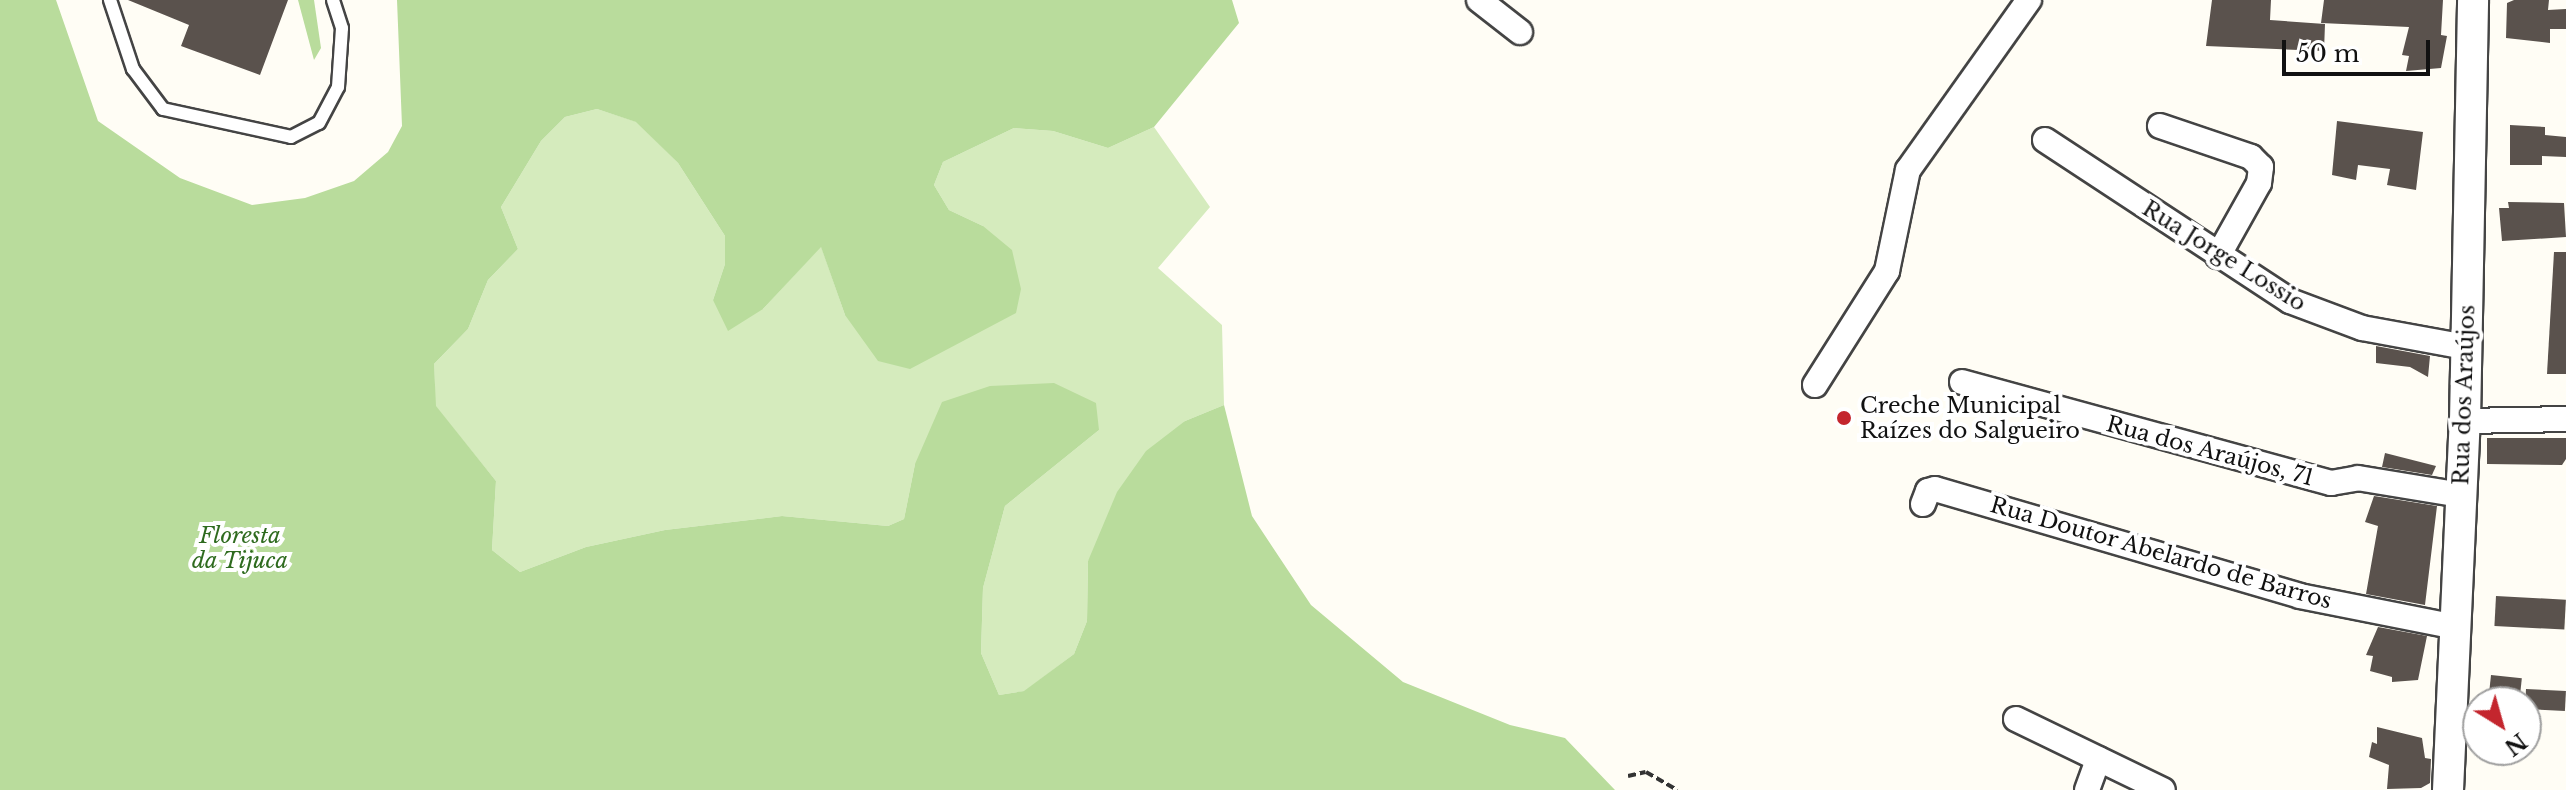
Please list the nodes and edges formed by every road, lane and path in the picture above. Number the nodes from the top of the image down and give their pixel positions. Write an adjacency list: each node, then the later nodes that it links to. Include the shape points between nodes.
1 (110, 0): 2 (lane, via 133,69 163,109 291,137 319,123 338,87 342,28)
2 (333, 0)
3 (1479, 0): 6 (street)
4 (2029, 0): 12 (street, via 1908,170 1887,271)
5 (2473, 0): 10 (street, Rua dos Araújos)
6 (1520, 32)
7 (2160, 126): 9 (street, via 2251,157 2261,167 2259,183)
8 (2045, 140): 9 (street, Rua Jorge Lossio)
9 (2218, 256): 10 (street, Rua Jorge Lossio, via 2327,318)
10 (2466, 347): 14 (street, Rua dos Araújos)
11 (1962, 382): 15 (street, Rua dos Araújos, 71, via 2331,483 2384,480)
12 (1815, 385)
13 (2566, 419): 14 (street)
14 (2465, 421): 15 (street, Rua dos Araújos)
15 (2461, 495): 17 (street, Rua dos Araújos)
16 (1923, 504): 17 (street, Rua Doutor Abelardo de Barros, via 1928,491 1935,489 2300,596)
17 (2457, 627): 24 (street, Rua dos Araújos)
18 (2016, 719): 19 (street)
19 (2098, 759): 22 (street); 23 (street)
20 (1628, 776): 21 (path, via 1646,772)
21 (1677, 790)
22 (2087, 790)
23 (2163, 790)
24 (2448, 790)

